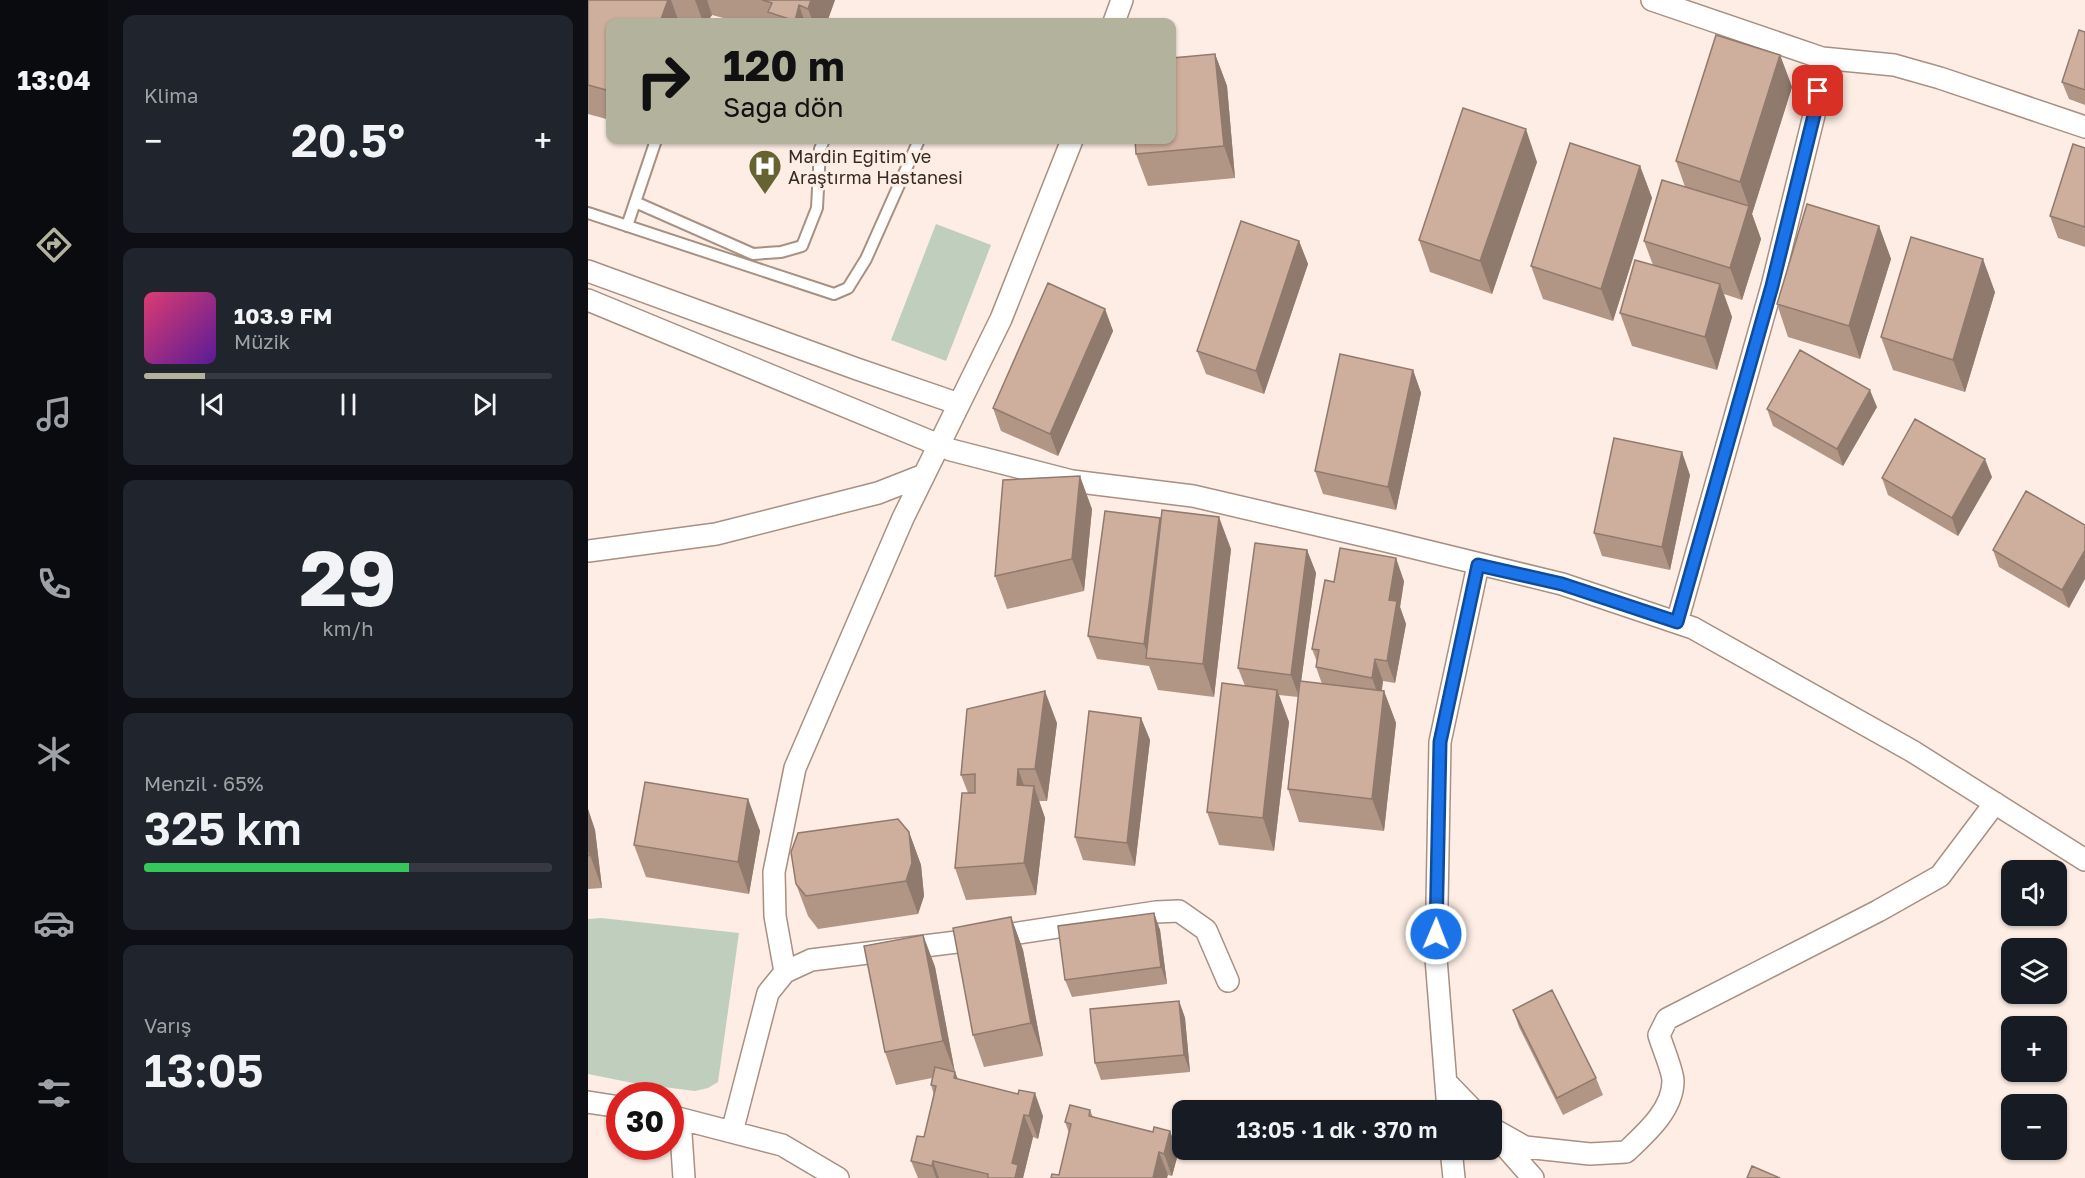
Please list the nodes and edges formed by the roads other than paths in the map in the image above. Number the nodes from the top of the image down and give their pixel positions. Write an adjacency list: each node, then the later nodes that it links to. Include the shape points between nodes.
1 (1122, 0): 3 (street)
2 (1652, 0): 4 (street)
3 (1115, 18)
4 (1822, 58): 5 (street, via 1894,65); 20 (street, via 1816,107 1775,275)
5 (2085, 127)
6 (655, 144): 10 (lane)
7 (822, 144): 10 (lane, via 817,208 802,246 753,254)
8 (917, 144): 12 (lane, via 866,259 848,288 834,294)
9 (1070, 144): 15 (street, via 1001,319)
10 (635, 202): 12 (lane)
11 (588, 213): 12 (lane)
12 (627, 226)
13 (588, 271): 15 (street)
14 (588, 300): 16 (street)
15 (959, 404): 16 (street)
16 (939, 445): 17 (street); 19 (street, via 1072,481 1193,496)
17 (924, 475): 18 (street, via 878,493 716,534); 23 (street, via 795,768 774,872 775,916)
18 (588, 551)
19 (1478, 565): 20 (street, via 1562,584); 25 (street, via 1440,742 1436,958)
20 (1677, 622): 21 (street, via 1912,751)
21 (1995, 803): 22 (street); 32 (street, via 1940,876 1667,1019 1659,1035 1673,1081 1667,1103 1649,1130 1626,1152 1590,1154 1525,1147)
22 (2085, 860)
23 (785, 972): 24 (street, via 811,960 1179,911 1206,930); 31 (street, via 768,993)
24 (1228, 981)
25 (1446, 1082): 26 (street); 27 (street)
26 (1447, 1100)
27 (1463, 1100)
28 (588, 1102): 29 (street)
29 (606, 1105)
30 (684, 1119): 31 (street)
31 (732, 1132): 37 (street, via 782,1145)
32 (1502, 1135)
33 (1502, 1143): 39 (street)
34 (681, 1160): 36 (street)
35 (1452, 1160): 38 (street)
36 (684, 1178)
37 (838, 1178)
38 (1454, 1178)
39 (1533, 1178)

